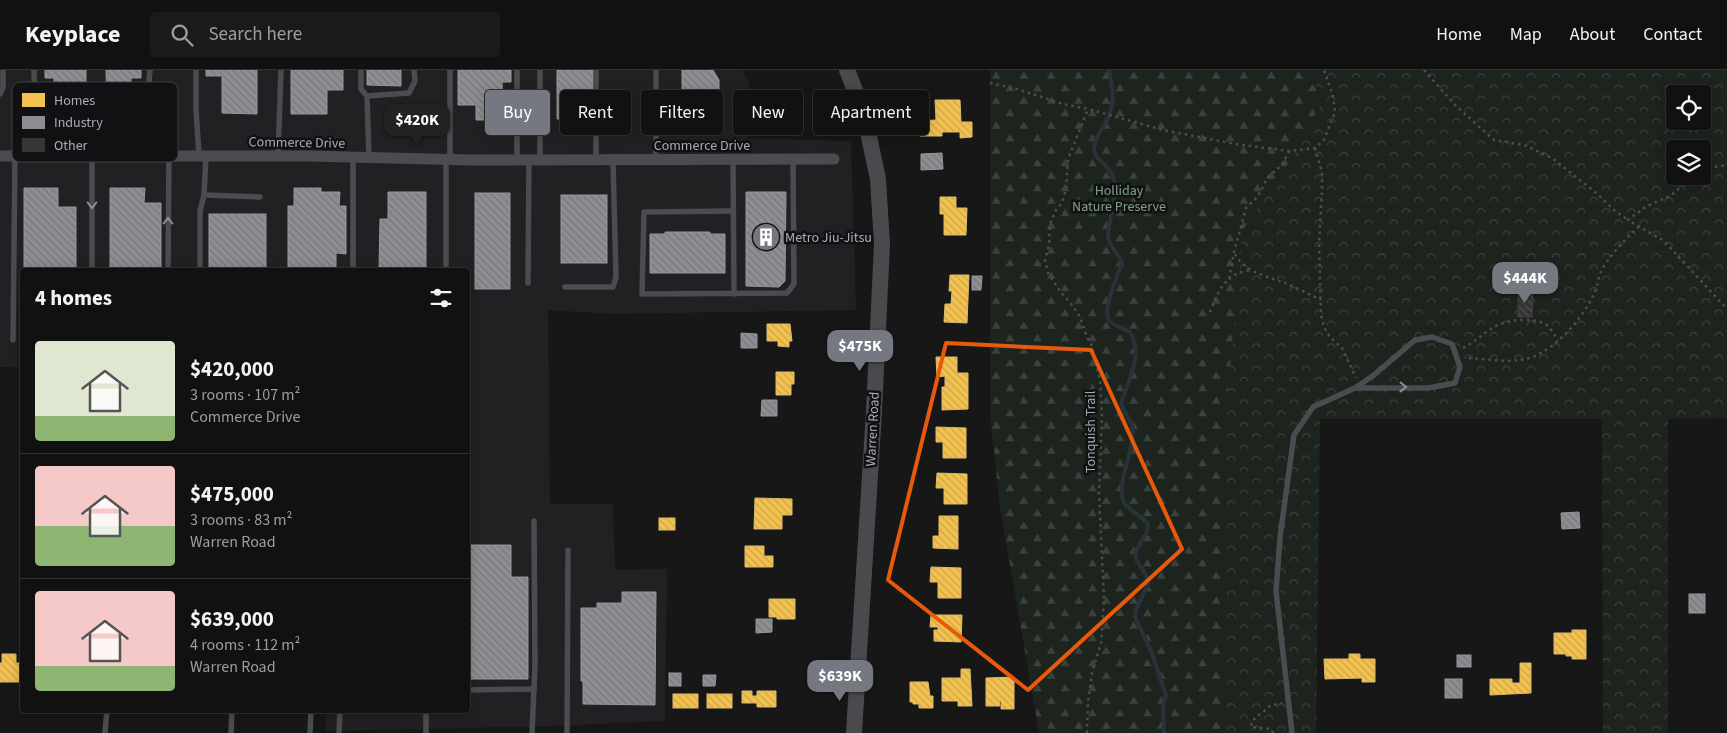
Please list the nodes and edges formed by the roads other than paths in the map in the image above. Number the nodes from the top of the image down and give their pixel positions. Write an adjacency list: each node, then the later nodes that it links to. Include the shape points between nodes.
1 (2, 70): 12 (lane)
2 (196, 70): 15 (lane, via 196,109)
3 (281, 70): 16 (lane)
4 (361, 70): 13 (lane, via 361,89)
5 (414, 70): 13 (lane, via 415,81 409,94)
6 (450, 70): 21 (lane)
7 (518, 70): 22 (lane)
8 (540, 70): 22 (lane)
9 (596, 70): 23 (lane)
10 (656, 70): 25 (lane)
11 (847, 70): 59 (main road, Warren Road, via 868,132 878,179 882,244)
12 (0, 94)
13 (367, 96): 18 (lane)
14 (178, 156): 15 (street, Commerce Drive)
15 (203, 156): 16 (street, Commerce Drive); 30 (lane)
16 (278, 156): 17 (street, Commerce Drive)
17 (353, 157): 18 (street, Commerce Drive); 36 (lane)
18 (369, 158): 21 (street, Commerce Drive)
19 (794, 159): 20 (street, Commerce Drive); 26 (street, Commerce Drive); 40 (lane, via 794,284 787,294)
20 (834, 159)
21 (448, 160): 22 (street, Commerce Drive); 37 (lane)
22 (529, 160): 23 (street, Commerce Drive); 38 (lane)
23 (596, 160): 24 (street, Commerce Drive)
24 (613, 160): 25 (street, Commerce Drive); 39 (lane, via 616,277 613,287)
25 (656, 160): 26 (street, Commerce Drive)
26 (733, 160): 32 (lane)
27 (15, 162): 41 (lane)
28 (92, 162): 33 (lane, one-way to 33)
29 (168, 162): 34 (lane, one-way to 29)
30 (204, 194): 31 (lane); 35 (lane, via 200,211)
31 (260, 197)
32 (733, 211): 40 (lane); 40 (lane, via 644,212 642,294)
33 (92, 268)
34 (168, 268)
35 (200, 268)
36 (353, 268)
37 (446, 268)
38 (528, 283)
39 (565, 287)
40 (734, 294)
41 (13, 340)
42 (1357, 386): 42 (lane, one-way to 42, via 1428,388 1455,383 1460,367 1452,344 1432,337 1415,340); 60 (lane, via 1313,406 1294,435 1276,591)
43 (534, 521): 45 (lane)
44 (568, 550): 58 (lane)
45 (534, 689): 46 (lane); 57 (lane)
46 (470, 690)
47 (107, 713): 52 (lane)
48 (232, 713): 53 (lane)
49 (311, 713): 54 (lane)
50 (340, 713): 55 (lane)
51 (426, 713): 56 (lane)
52 (105, 733)
53 (231, 733)
54 (310, 733)
55 (339, 733)
56 (426, 733)
57 (532, 733)
58 (566, 733)
59 (854, 733)
60 (1292, 733)

